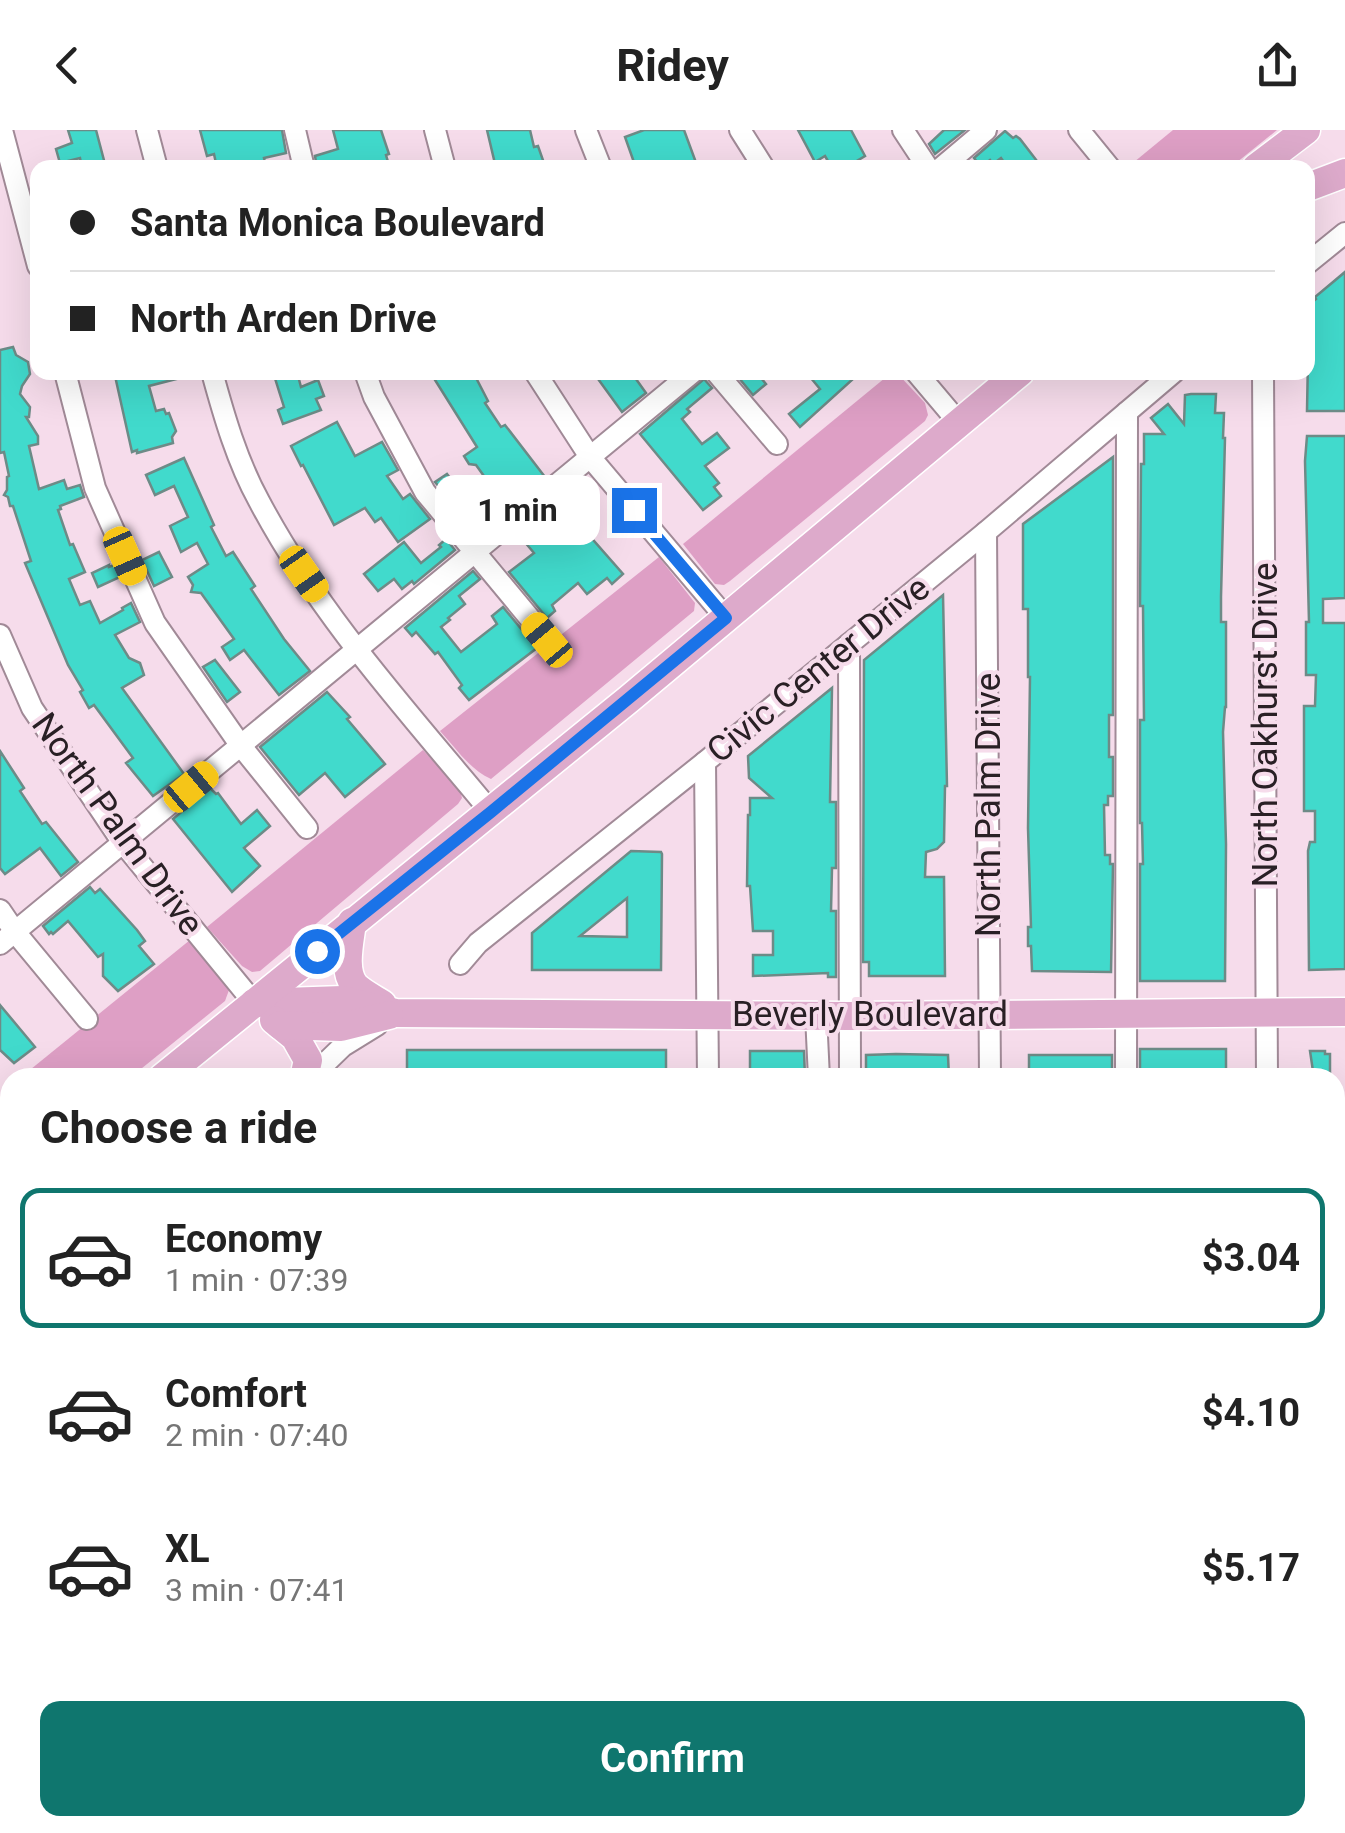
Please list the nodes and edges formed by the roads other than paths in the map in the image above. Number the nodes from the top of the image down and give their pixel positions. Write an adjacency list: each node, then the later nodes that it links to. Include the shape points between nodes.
1 (2, 130): 23 (street)
2 (147, 130): 11 (street)
3 (295, 130): 12 (street)
4 (435, 130): 13 (street)
5 (586, 130): 14 (street)
6 (740, 130): 15 (street)
7 (904, 130): 16 (street)
8 (986, 130): 17 (street)
9 (1079, 130): 18 (street)
10 (1306, 130): 19 (main road)
11 (155, 160)
12 (302, 160)
13 (443, 160)
14 (598, 160)
15 (759, 160)
16 (923, 160)
17 (950, 160)
18 (1103, 160)
19 (1267, 160)
20 (1345, 173): 21 (main road)
21 (1315, 184)
22 (1345, 232): 24 (street)
23 (30, 236)
24 (1315, 257)
25 (67, 380): 46 (street, via 95,488 155,623)
26 (214, 380): 45 (street, via 257,498)
27 (368, 380): 40 (street, via 425,492)
28 (540, 380): 38 (street)
29 (682, 380): 38 (street)
30 (723, 380): 37 (street)
31 (923, 380): 36 (street)
32 (1010, 380): 36 (main road)
33 (1165, 380): 35 (street, Civic Center Drive)
34 (1264, 380): 57 (street, North Oakhurst Drive)
35 (1127, 412): 39 (street, Civic Center Drive); 60 (street)
36 (959, 423): 41 (main road)
37 (777, 444)
38 (590, 457): 40 (street); 41 (street)
39 (986, 532): 44 (street, Civic Center Drive); 59 (street, North Palm Drive)
40 (474, 552): 43 (street); 45 (street)
41 (726, 618): 48 (main road)
42 (0, 635): 50 (street, North Palm Drive, via 32,708)
43 (547, 640)
44 (848, 644): 47 (street, Civic Center Drive); 63 (street)
45 (357, 650): 46 (street); 48 (street)
46 (241, 746): 49 (street); 50 (street)
47 (705, 762): 54 (street, Civic Center Drive, via 478,942); 61 (street)
48 (491, 812): 52 (main road)
49 (307, 828)
50 (124, 842): 53 (street); 55 (street, North Palm Drive)
51 (0, 910): 53 (street)
52 (352, 922): 55 (main road); 58 (main road, via 348,962 354,985)
53 (8, 938): 64 (street)
54 (460, 964)
55 (254, 1003): 58 (main road, Beverly Boulevard, via 343,1000); 65 (main road); 66 (main road)
56 (1345, 1012): 57 (main road, Beverly Boulevard)
57 (1267, 1013): 60 (main road, Beverly Boulevard); 75 (street, North Oakhurst Drive)
58 (396, 1014): 61 (main road, Beverly Boulevard); 65 (main road, Beverly Boulevard, via 341,1027); 68 (street); 69 (street)
59 (990, 1014): 60 (main road, Beverly Boulevard); 63 (main road, Beverly Boulevard); 73 (street, North Palm Drive)
60 (1126, 1014): 74 (street)
61 (708, 1015): 62 (main road, Beverly Boulevard); 70 (street)
62 (816, 1015): 63 (main road, Beverly Boulevard); 71 (street)
63 (850, 1016): 72 (street)
64 (87, 1019)
65 (280, 1025): 67 (main road, via 296,1037)
66 (174, 1068)
67 (308, 1068)
68 (318, 1068)
69 (338, 1068)
70 (708, 1068)
71 (819, 1068)
72 (850, 1068)
73 (990, 1068)
74 (1126, 1068)
75 (1267, 1068)

